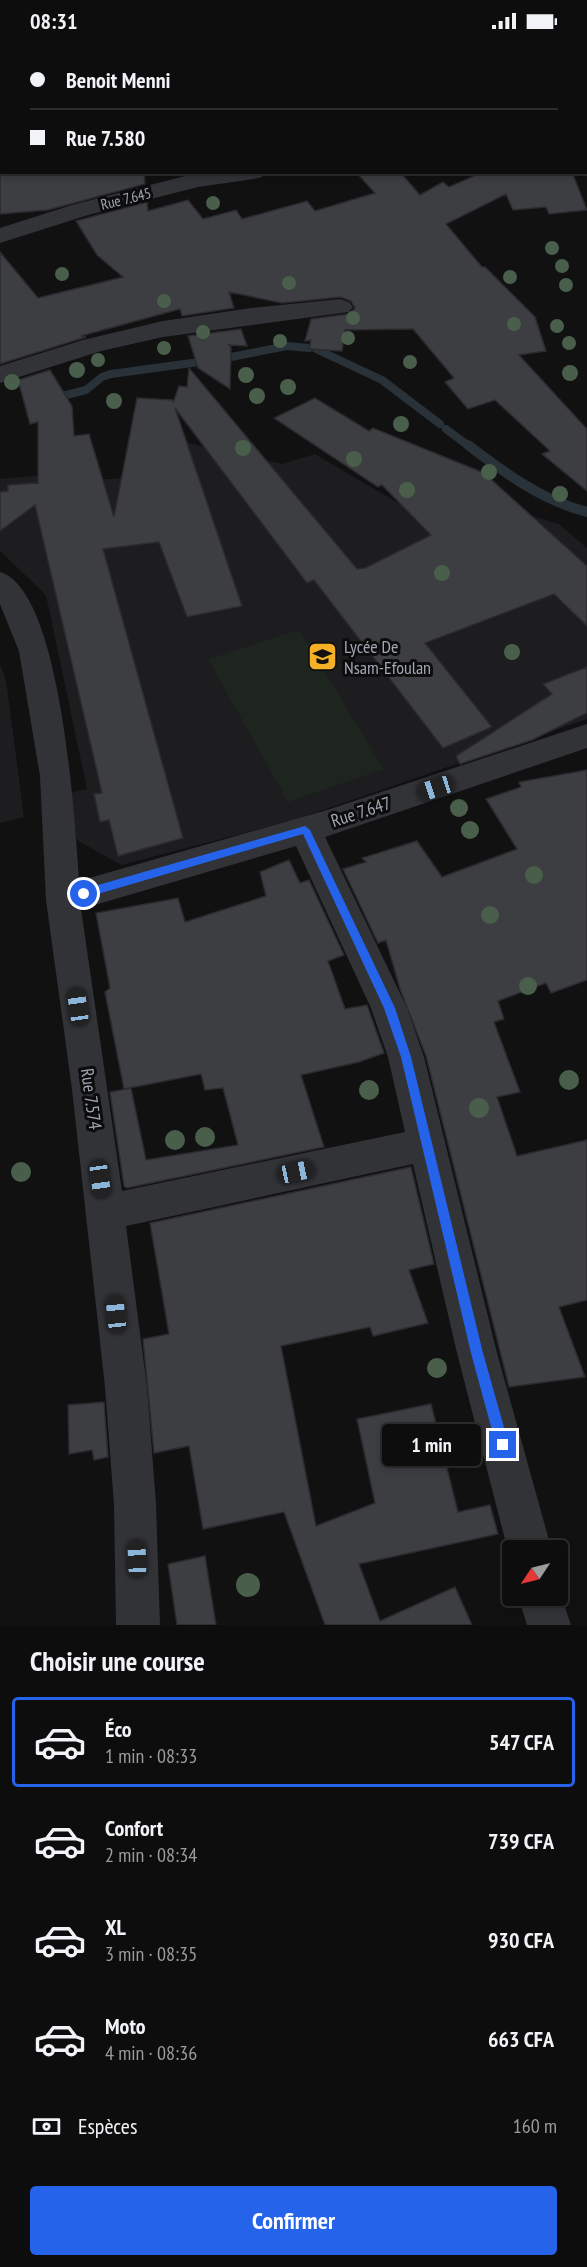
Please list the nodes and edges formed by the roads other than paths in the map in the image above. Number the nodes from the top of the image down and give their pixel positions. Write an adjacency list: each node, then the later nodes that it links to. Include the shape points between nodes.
1 (240, 174): 2 (street, Rue 7.645, via 197,180 80,210)
2 (0, 236)
3 (340, 307): 4 (street, via 148,332)
4 (0, 375)
5 (0, 582): 8 (street, Rue 7.574, via 16,605 34,651 56,776)
6 (587, 736): 7 (street, Rue 7.647)
7 (305, 830): 8 (street, Rue 7.647); 9 (street, via 389,1008 406,1057)
8 (63, 900): 10 (street, Rue 7.574)
9 (427, 1144): 10 (street); 11 (street)
10 (105, 1213): 13 (street, Rue 7.574, via 128,1416)
11 (527, 1540)
12 (543, 1606): 14 (street)
13 (138, 1625)
14 (549, 1625)

